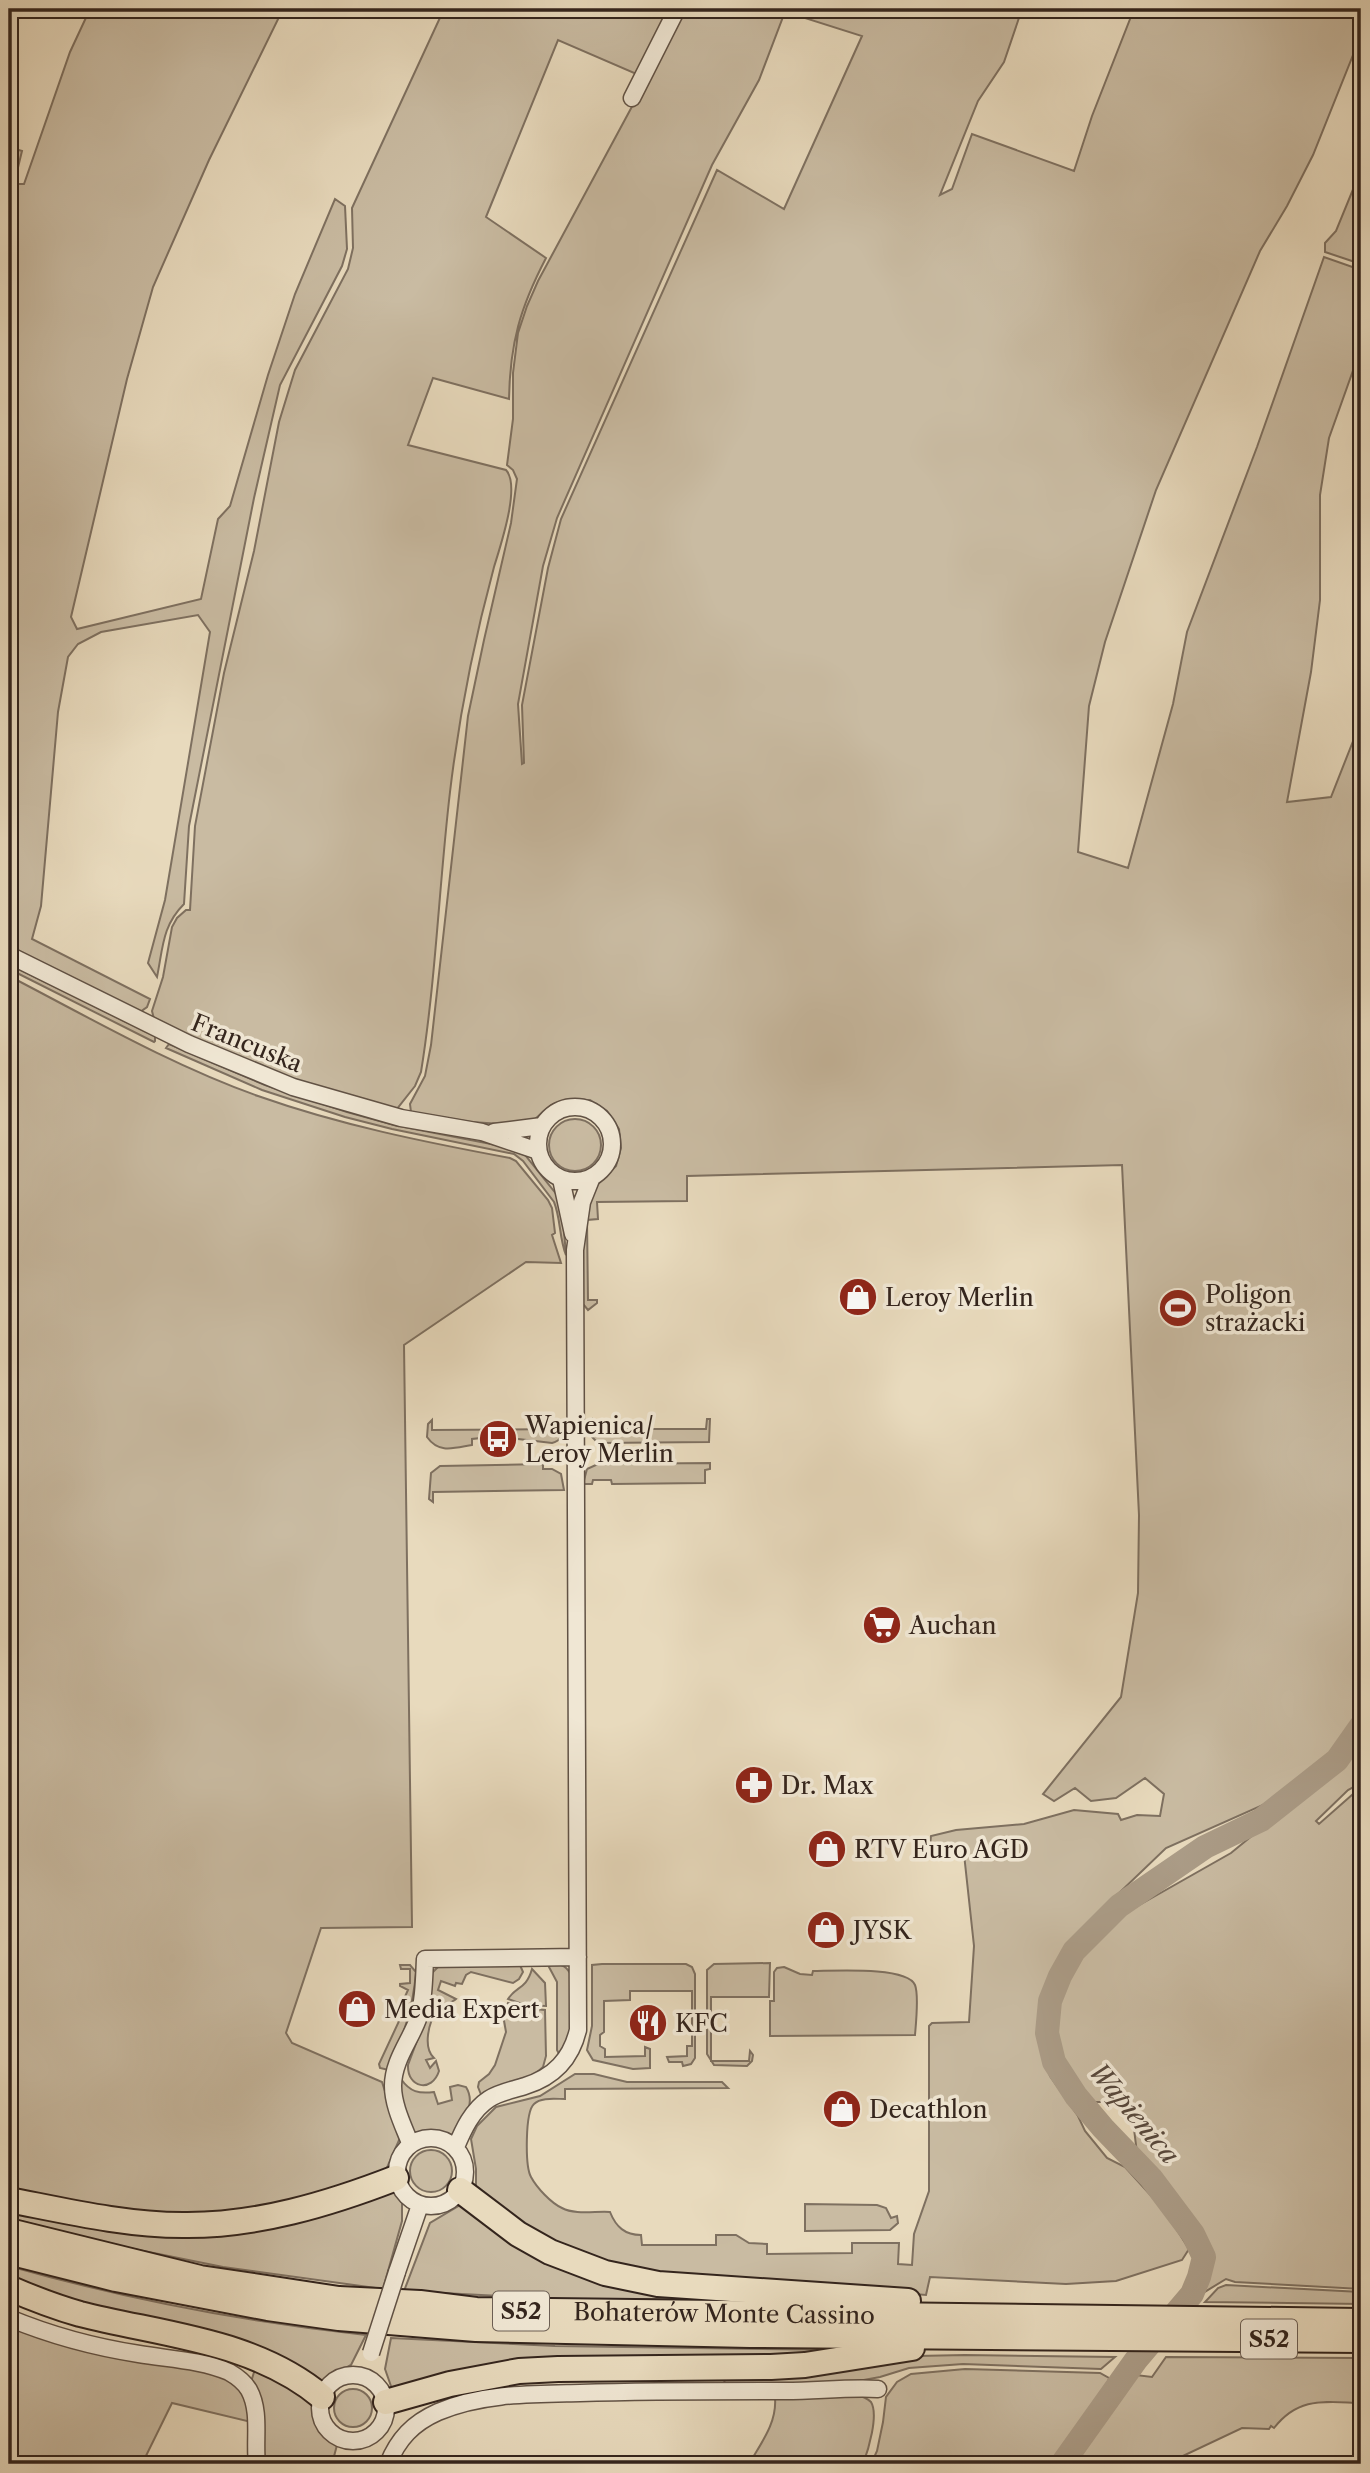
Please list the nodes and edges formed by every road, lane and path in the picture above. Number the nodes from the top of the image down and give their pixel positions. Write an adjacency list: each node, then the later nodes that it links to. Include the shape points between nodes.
1 (677, 9): 2 (street)
2 (632, 98)
3 (9, 955): 5 (street, Francuska, via 189,1044 292,1087 378,1113)
4 (542, 1126): 5 (street, Francuska); 6 (street); 7 (street, via 550,1116 573,1107 585,1108 605,1123 612,1147 602,1170)
5 (481, 1132): 6 (street, Francuska)
6 (538, 1151): 8 (street, via 550,1172)
7 (592, 1177): 8 (street); 9 (street, via 582,1202)
8 (561, 1179): 9 (street)
9 (575, 1250): 10 (street)
10 (578, 1957): 11 (street, via 425,1959 422,2001 394,2080 396,2103); 12 (street, via 578,2030 570,2054 544,2078 489,2099 472,2117)
11 (410, 2143): 12 (street, via 431,2137); 13 (street, via 397,2164)
12 (456, 2147): 14 (street, via 465,2173)
13 (397, 2178): 15 (highway, via 287,2212 220,2224 116,2220); 16 (street, via 405,2195)
14 (460, 2190): 16 (street, via 446,2202); 21 (highway, via 518,2234 605,2273 658,2284 908,2301)
15 (9, 2200)
16 (420, 2204): 25 (street, bridge)
17 (9, 2231): 21 (highway, Bohaterów Monte Cassino / S52, via 200,2278 339,2298 476,2310)
18 (9, 2252): 23 (highway, Bohaterów Monte Cassino / S52, via 197,2296 339,2318 476,2329)
19 (9, 2288): 27 (highway, via 79,2314 229,2348 289,2374)
20 (9, 2318): 29 (street, via 87,2343 229,2373 248,2389 253,2401)
21 (1040, 2318): 22 (highway, Bohaterów Monte Cassino / S52)
22 (1361, 2321)
23 (999, 2337): 24 (highway, Bohaterów Monte Cassino / S52); 28 (highway, via 805,2365 519,2371)
24 (1361, 2340)
25 (364, 2376): 27 (street, via 343,2376); 28 (street, via 379,2386)
26 (878, 2389): 30 (street, via 659,2390 498,2397 423,2420 405,2434)
27 (322, 2397): 28 (street, via 320,2408 327,2428 335,2436 356,2441 383,2424)
28 (386, 2402)
29 (257, 2464)
30 (388, 2464)

